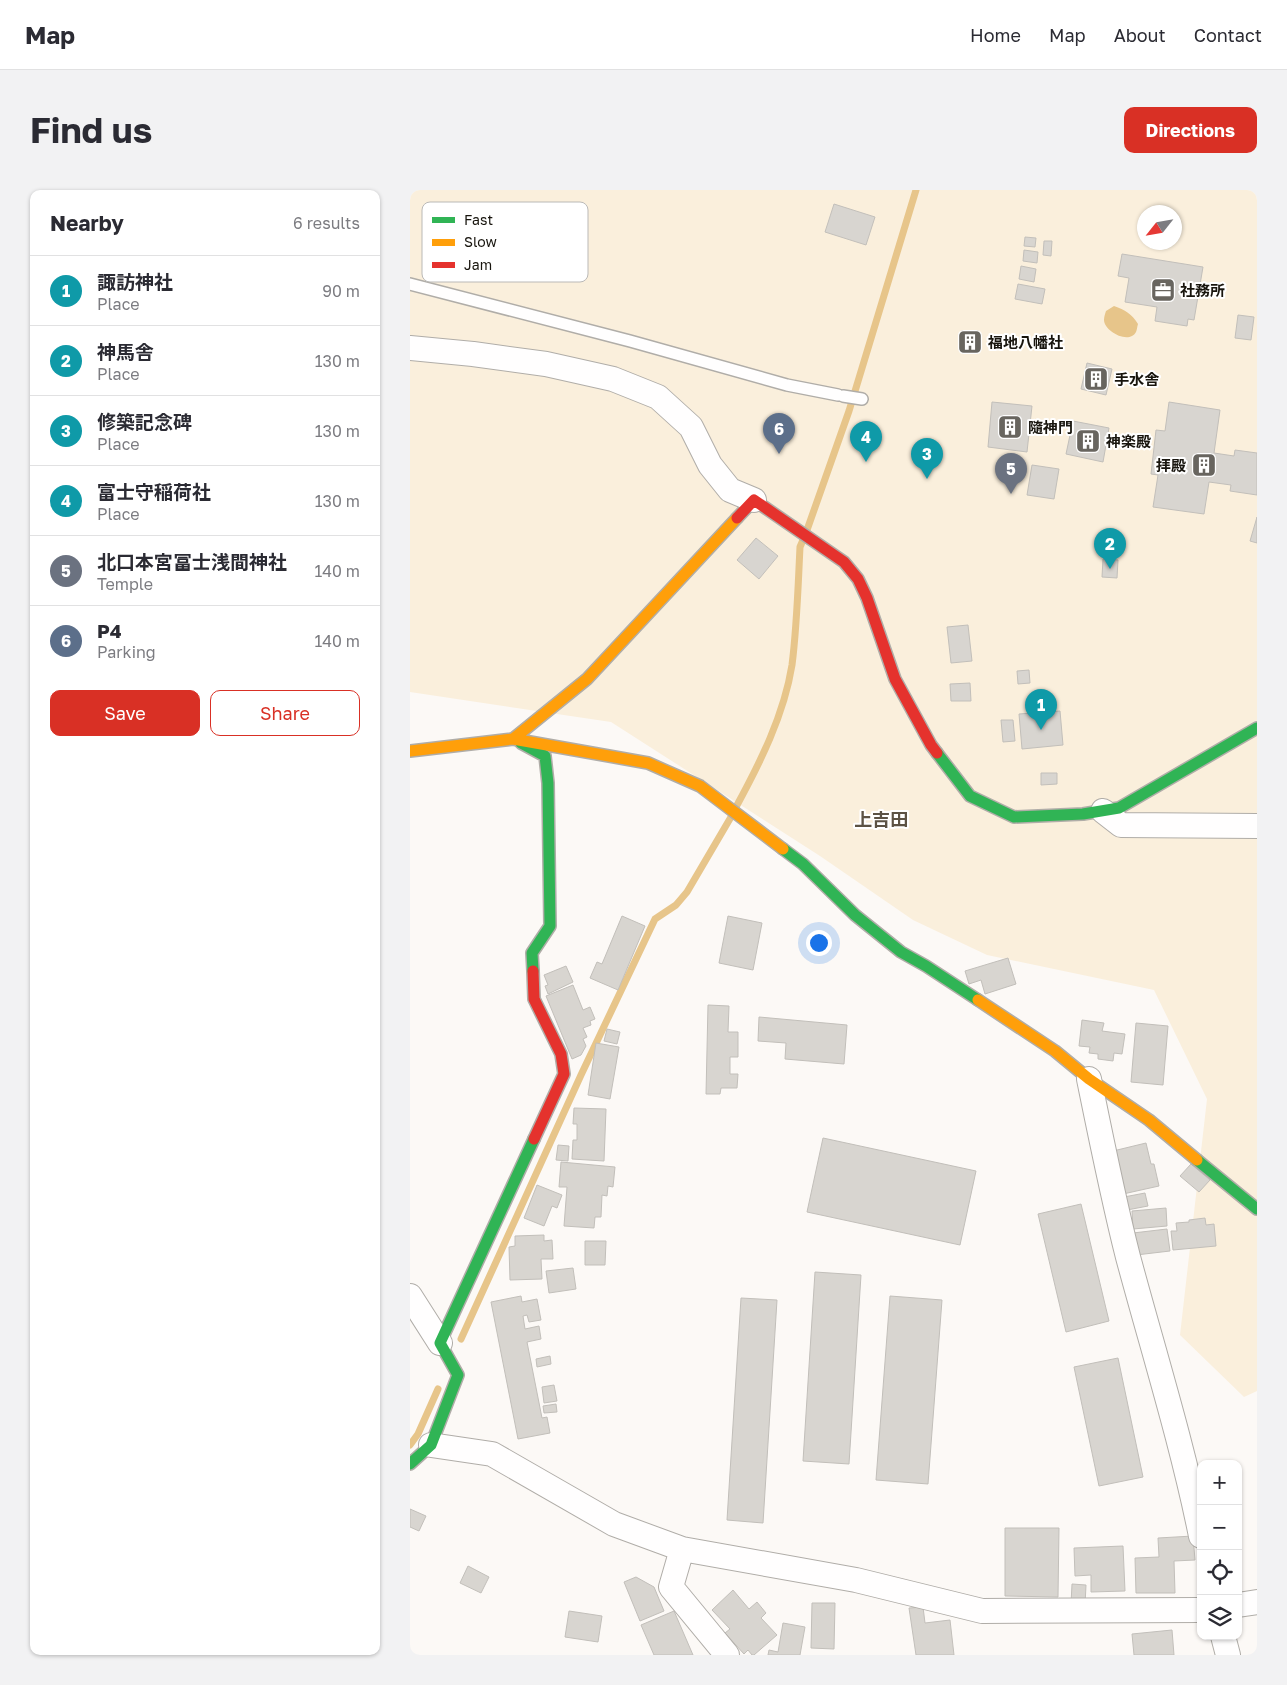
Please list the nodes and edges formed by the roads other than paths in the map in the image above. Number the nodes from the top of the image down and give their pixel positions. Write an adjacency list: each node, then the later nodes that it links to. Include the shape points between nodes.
1 (410, 284): 3 (lane, via 787,384)
2 (410, 348): 4 (street, via 546,364 613,379 658,397 691,427 710,465 730,490)
3 (862, 399)
4 (754, 500): 6 (street, via 588,679); 8 (street, via 844,562 858,579 895,679 931,745 970,796 1014,817)
5 (1257, 728): 8 (street, via 1119,808)
6 (513, 739): 7 (street); 10 (street, via 648,764 700,786 803,864 855,915 902,952 1055,1051); 13 (street, via 545,756 550,926 532,953 534,999 561,1054 564,1074)
7 (410, 751)
8 (1103, 811): 9 (street, via 1121,825)
9 (1257, 826)
10 (1089, 1078): 11 (street, via 1149,1120); 16 (street, via 1128,1255)
11 (1257, 1209)
12 (410, 1296): 13 (street)
13 (440, 1343): 14 (street, via 458,1375)
14 (431, 1444): 15 (street); 17 (street, via 492,1454 614,1524)
15 (410, 1464)
16 (1197, 1515)
17 (682, 1549): 20 (street, via 856,1580 982,1611); 22 (street, via 671,1587)
18 (1257, 1602): 19 (street)
19 (1242, 1604)
20 (1197, 1610)
21 (1224, 1640): 23 (street)
22 (727, 1655)
23 (1228, 1655)

